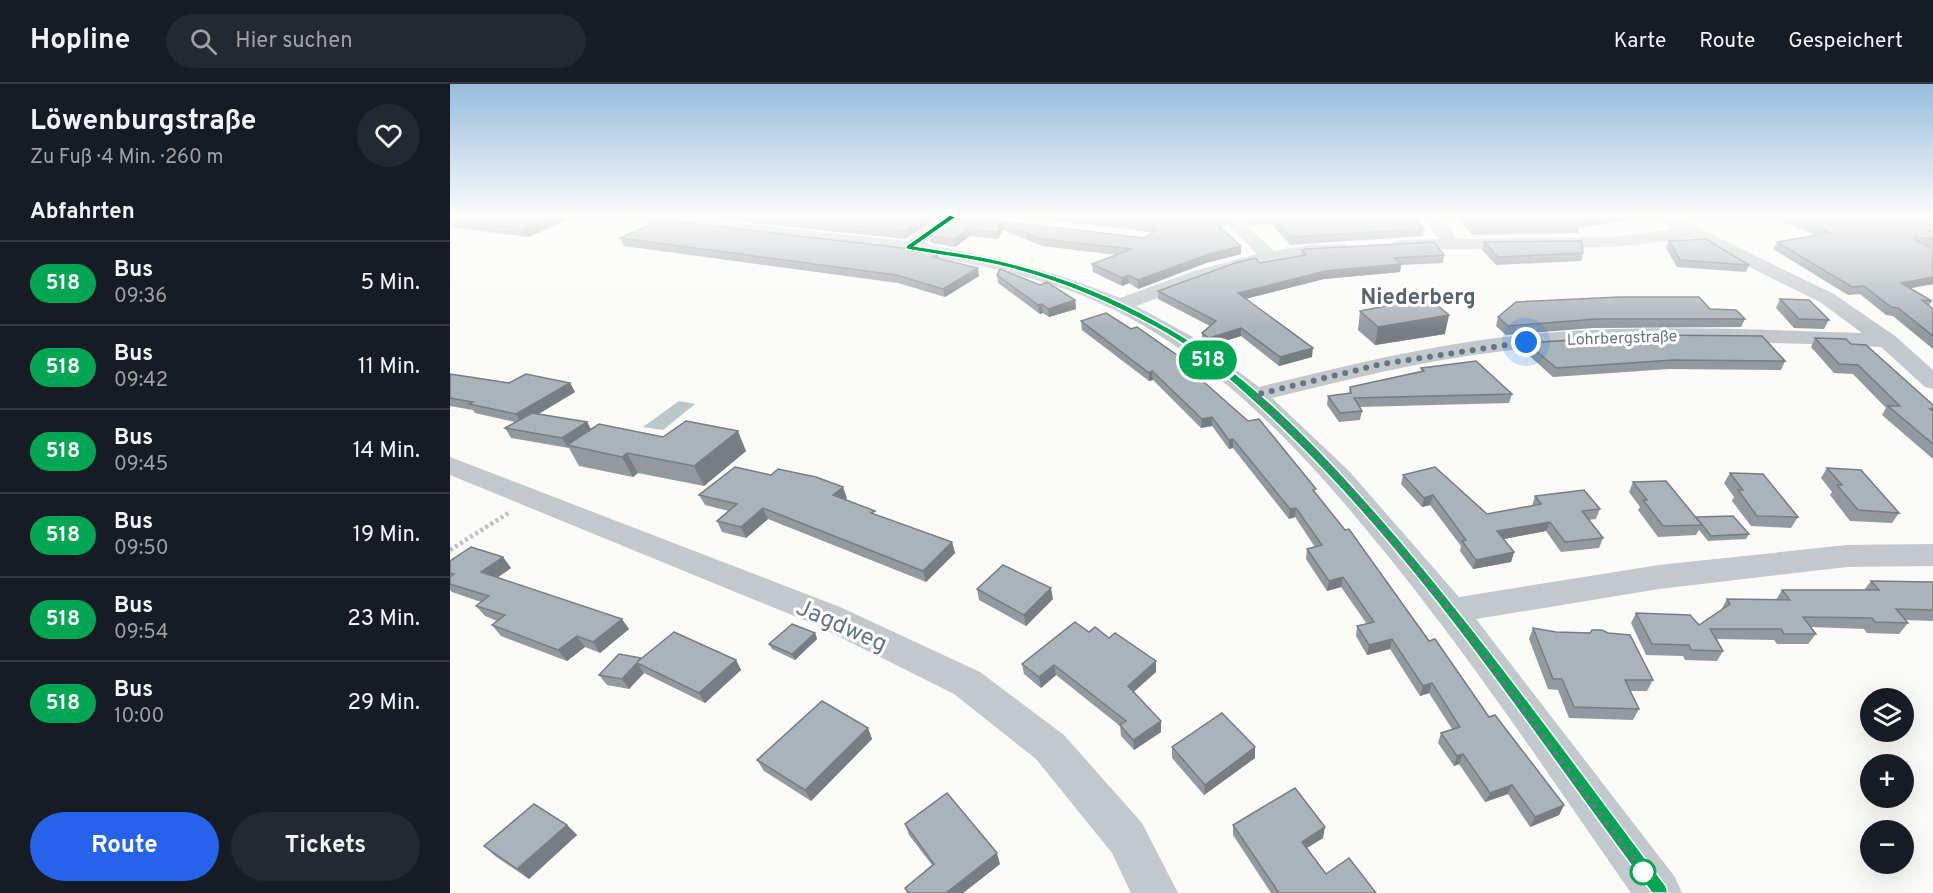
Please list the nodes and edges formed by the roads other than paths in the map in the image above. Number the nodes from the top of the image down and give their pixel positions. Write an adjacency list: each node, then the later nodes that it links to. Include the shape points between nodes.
1 (959, 255): 5 (street, via 1028,270)
2 (1281, 255): 4 (street)
3 (1741, 255): 6 (street, via 1827,297)
4 (1269, 256): 5 (street, via 1182,280)
5 (1120, 305): 8 (street, via 1183,341)
6 (1887, 341): 7 (street); 8 (street, Lohrbergstraße, via 1731,335 1505,344 1382,364)
7 (1933, 382)
8 (1255, 395): 11 (street, via 1339,477)
9 (450, 465): 12 (street, Jagdweg, via 828,616 967,683 1050,747 1127,838)
10 (1933, 555): 11 (street, via 1847,556 1659,577)
11 (1451, 611): 13 (street)
12 (1155, 893)
13 (1659, 893)

